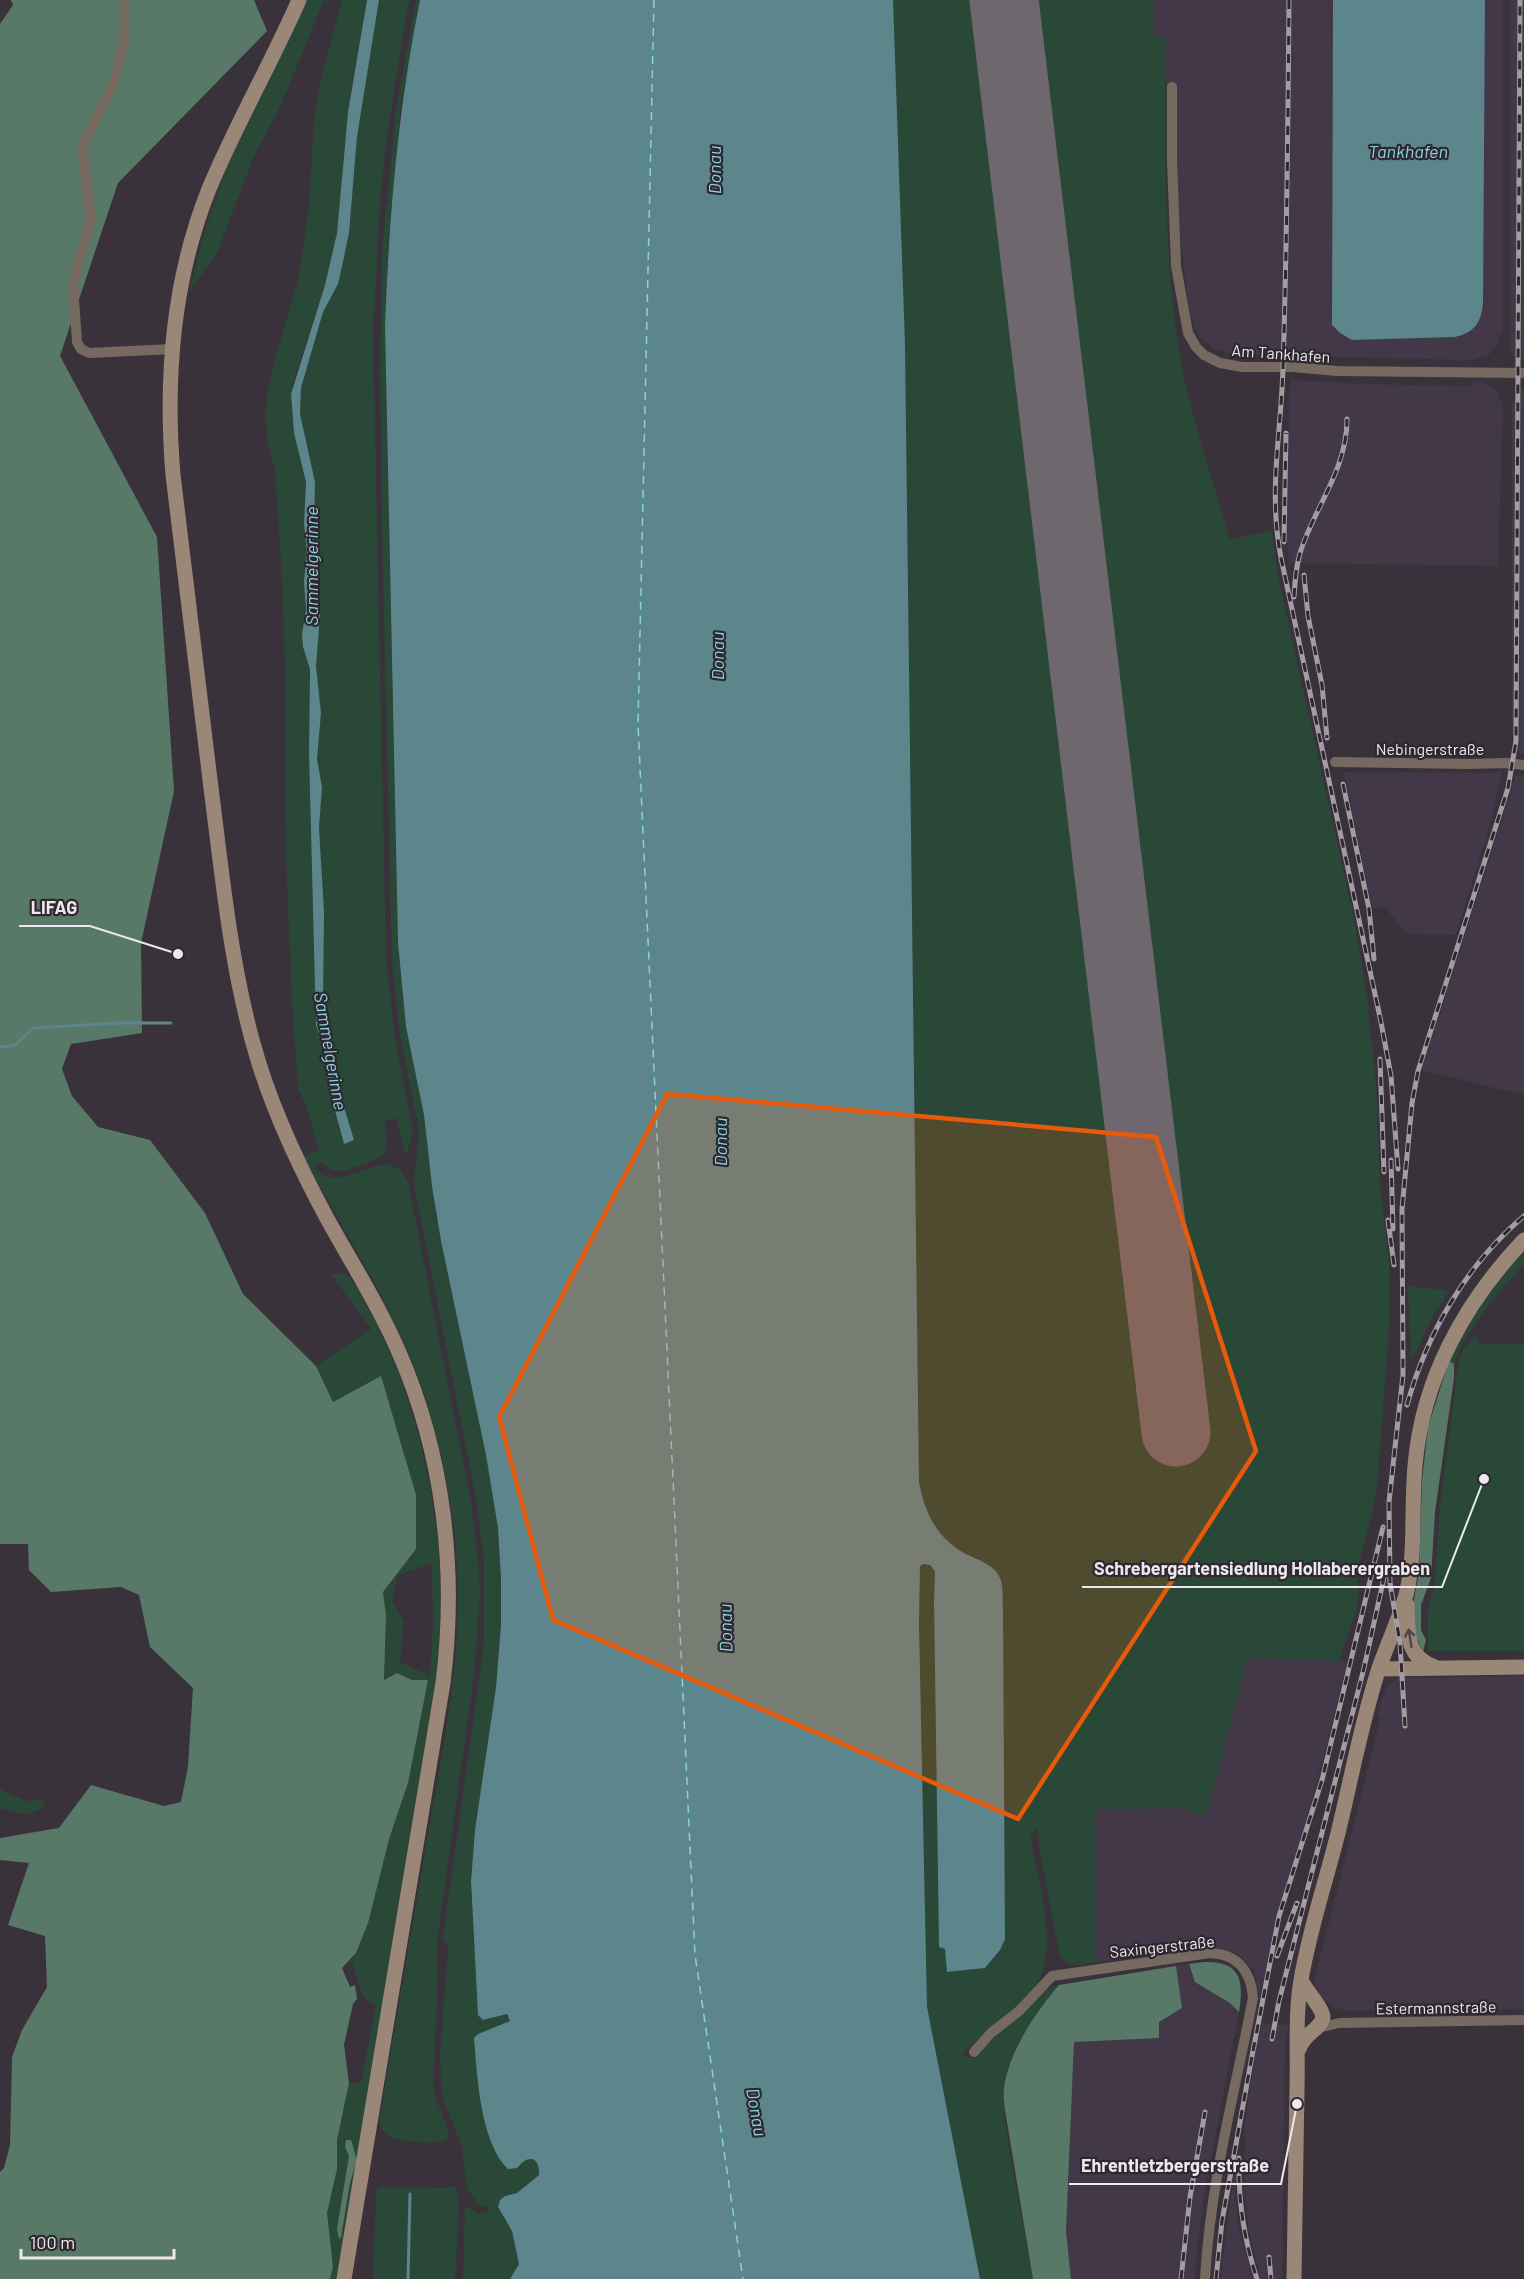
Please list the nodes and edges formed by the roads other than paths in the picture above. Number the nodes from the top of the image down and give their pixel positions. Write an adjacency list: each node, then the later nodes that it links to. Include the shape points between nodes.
1 (124, 0): 4 (street, via 125,35 114,83 82,147 91,217 73,284 74,327 77,342 89,353)
2 (299, 0): 4 (main road, via 208,192 187,260)
3 (1172, 87): 5 (street, Am Tankhafen, via 1176,266 1188,333 1204,355 1220,363 1242,366 1336,371)
4 (172, 349): 21 (main road, via 169,420 173,475 222,876 244,1009 287,1140 408,1374 437,1477 447,1555 448,1630 441,1702)
5 (1524, 372)
6 (1335, 762): 7 (street, Nebingerstraße)
7 (1524, 765)
8 (1524, 1240): 9 (main road, via 1471,1305 1434,1381 1415,1463 1413,1546)
9 (1407, 1590): 11 (main road, one-way to 9, via 1423,1663 1412,1650); 12 (main road)
10 (1524, 1667): 11 (main road)
11 (1441, 1668): 12 (main road)
12 (1379, 1669): 13 (main road)
13 (1301, 1980): 14 (main road); 15 (main road)
14 (1319, 2007): 15 (main road, via 1306,2004); 17 (street, Estermannstraße); 18 (main road, via 1323,2018)
15 (1297, 2017): 18 (main road, via 1302,2027); 20 (main road)
16 (1524, 2020): 17 (street, Estermannstraße)
17 (1348, 2023): 18 (street, Estermannstraße)
18 (1316, 2029): 20 (main road, via 1304,2039)
19 (974, 2052): 22 (street, Saxingerstraße, via 1052,1976 1210,1953 1229,1956 1242,1965 1249,1976 1253,1998 1214,2196)
20 (1298, 2052): 23 (main road)
21 (344, 2279)
22 (1204, 2279)
23 (1294, 2279)

